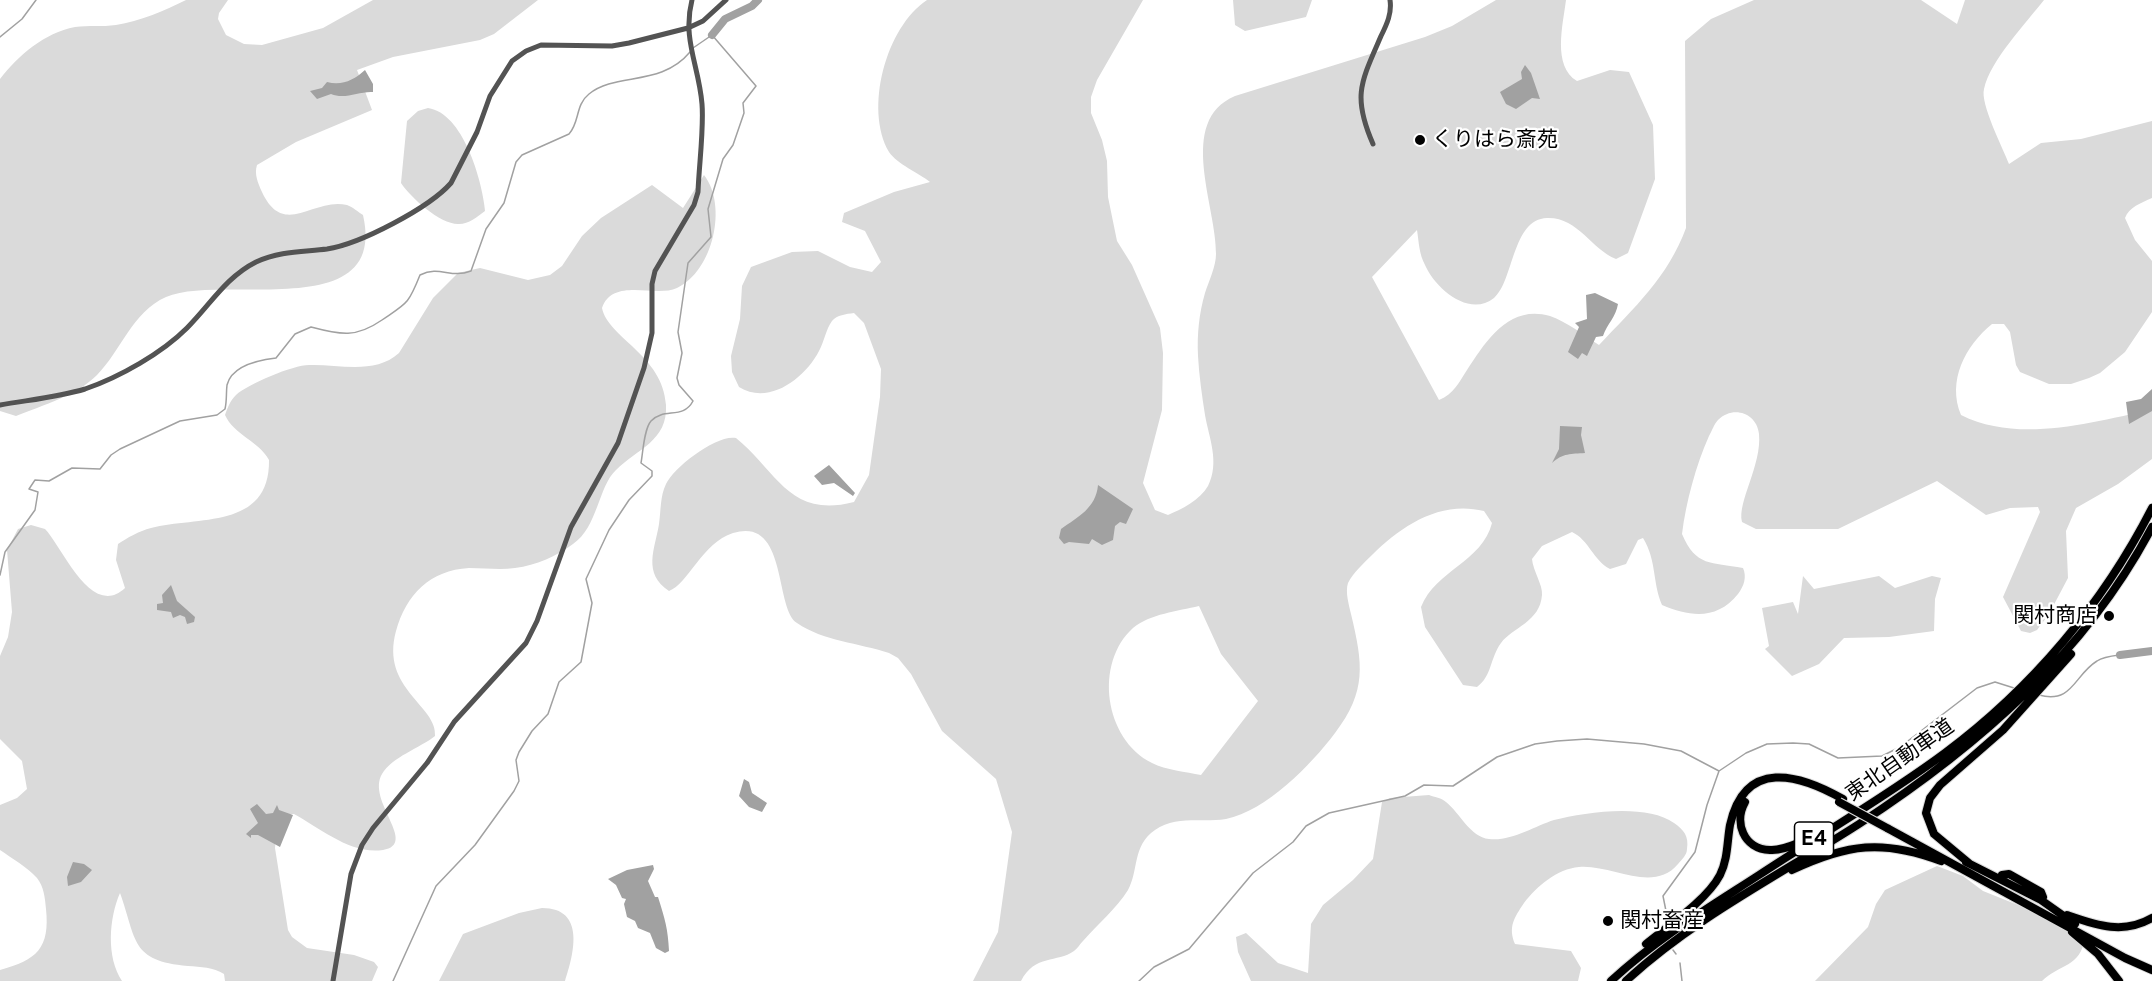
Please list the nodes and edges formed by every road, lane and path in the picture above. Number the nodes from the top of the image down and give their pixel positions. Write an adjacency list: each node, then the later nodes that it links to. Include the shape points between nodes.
1 (692, 0): 4 (street)
2 (726, 0): 4 (street, via 703,21)
3 (1390, 0): 5 (street, via 1389,18 1362,80 1360,102)
4 (688, 28): 6 (street, via 612,46 541,45 526,51 512,61 500,78 451,183 439,197 345,244 278,253 255,263 236,274 186,329 122,372 85,389); 19 (street, via 702,106 698,192 655,271 652,333 618,443 571,526 526,643 454,722 427,764 372,828 362,846 351,874)
5 (1373, 144)
6 (0, 405)
7 (2152, 508): 11 (highway, 東北自動車道 / E4, via 2095,602 2015,693 1946,752)
8 (2152, 526): 9 (highway, via 2068,658)
9 (2028, 698): 12 (highway, via 1995,737 1930,798 1926,813 1934,834); 14 (highway, 東北自動車道 / E4, via 1918,783)
10 (1841, 800): 11 (highway, via 1802,784 1778,782 1753,792 1740,815 1744,836 1763,849 1784,848); 12 (highway); 20 (highway, via 1798,778 1781,776 1755,785 1736,808 1720,876)
11 (1826, 831): 20 (highway, 東北自動車道 / E4, via 1678,927)
12 (1970, 868): 13 (highway); 14 (highway, via 1892,846 1857,847 1818,859); 15 (highway, via 2001,890)
13 (1992, 874): 15 (highway); 15 (highway, via 2002,875)
14 (1742, 898): 21 (highway, 東北自動車道 / E4, via 1661,952)
15 (2051, 909): 16 (highway, via 2113,928 2142,924); 17 (highway); 18 (highway, via 2125,958); 22 (highway, via 2098,954)
16 (2152, 918)
17 (2152, 964)
18 (2152, 970)
19 (333, 981)
20 (1610, 981)
21 (1626, 981)
22 (2119, 981)

